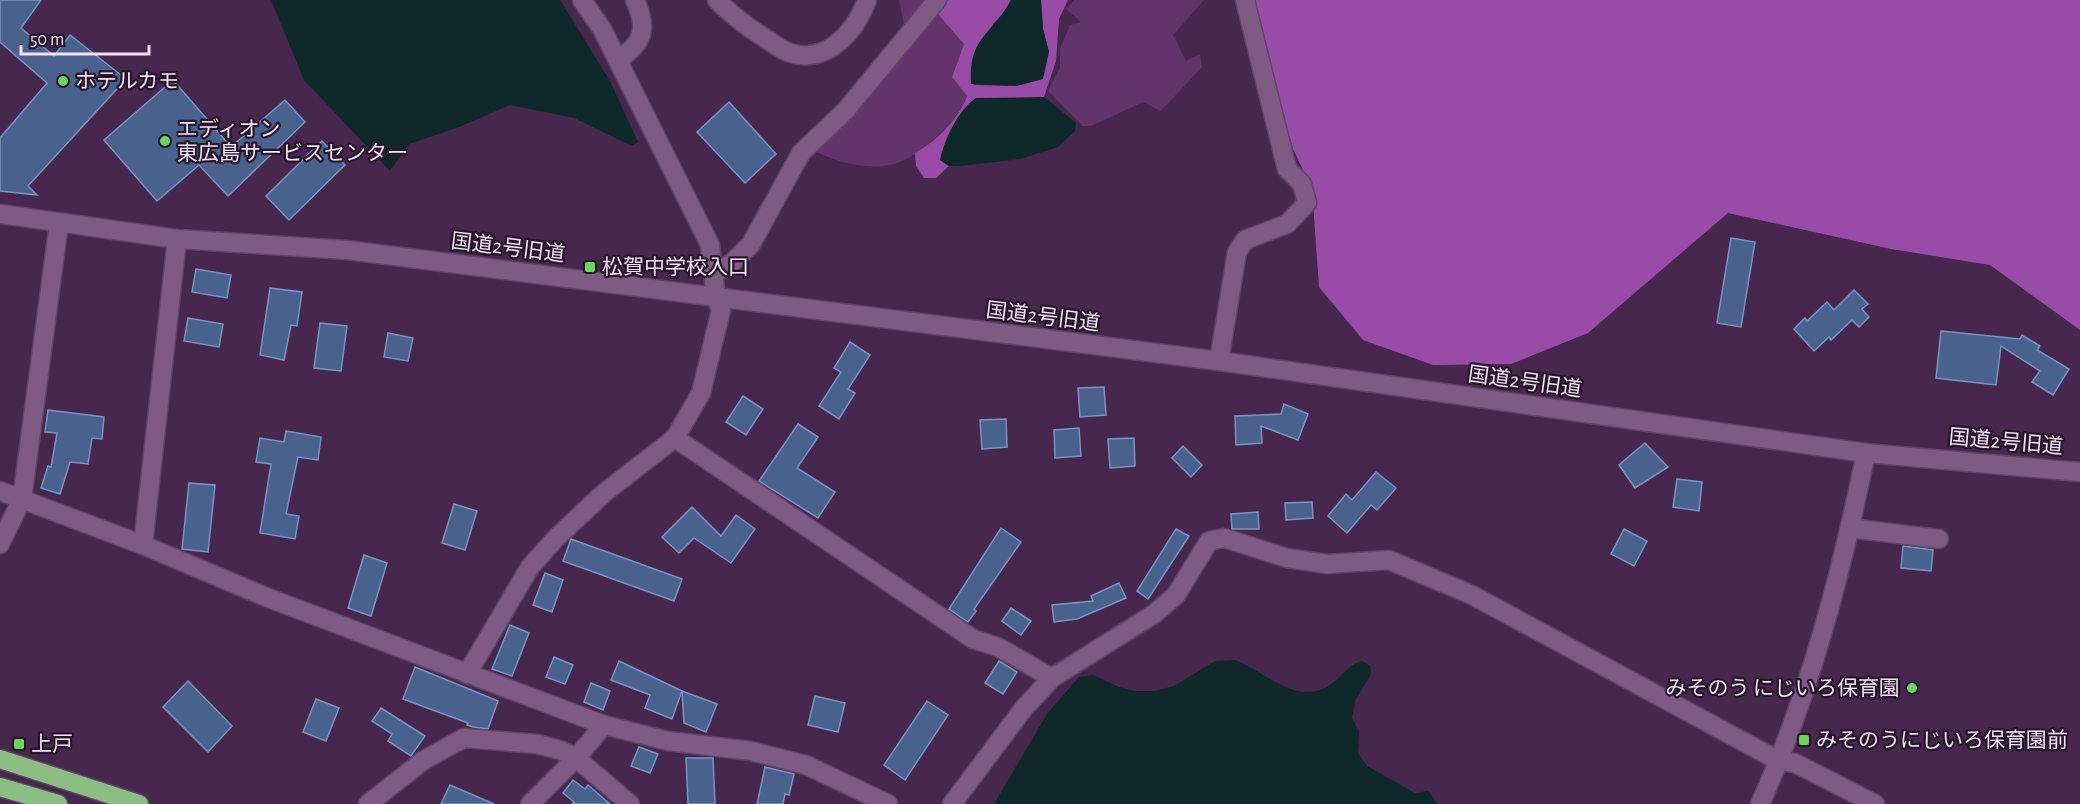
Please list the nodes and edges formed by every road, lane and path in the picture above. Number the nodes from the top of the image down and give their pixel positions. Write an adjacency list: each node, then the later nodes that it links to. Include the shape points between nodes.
1 (582, 0): 7 (street)
2 (635, 0): 7 (street, via 644,18 642,37)
3 (717, 0): 4 (street, via 788,52 813,56 834,47 855,27)
4 (867, 0)
5 (937, 0): 11 (street, via 846,110 801,153 751,244 734,262)
6 (1245, 0): 13 (street, via 1287,169 1302,184 1307,204 1287,224 1245,240 1237,252)
7 (618, 60): 11 (street, via 710,245)
8 (0, 214): 9 (street, 国道2号旧道)
9 (59, 223): 10 (street, 国道2号旧道); 18 (street)
10 (177, 239): 12 (street, 国道2号旧道, via 347,250); 22 (street)
11 (714, 274): 12 (street)
12 (716, 298): 13 (street, 国道2号旧道); 14 (street, via 721,310 701,393)
13 (1219, 362): 15 (street, 国道2号旧道)
14 (675, 438): 23 (street, via 604,493 530,567); 24 (street, via 973,639 998,647)
15 (1866, 453): 16 (street, 国道2号旧道); 19 (street)
16 (2080, 472)
17 (0, 491): 18 (street)
18 (22, 499): 21 (street); 22 (street)
19 (1850, 528): 20 (street); 28 (street, via 1827,621)
20 (1939, 539)
21 (0, 544)
22 (143, 545): 23 (street)
23 (467, 674): 25 (street)
24 (1052, 678): 28 (street, via 1154,614 1176,595 1209,541 1224,538 1287,558 1327,564 1389,561 1472,595); 36 (street, via 1024,708)
25 (604, 724): 26 (street); 35 (street, via 668,741 752,751 806,765)
26 (576, 758): 32 (street, via 537,744 464,738 424,760); 33 (street); 34 (street)
27 (0, 759): 31 (highway)
28 (1779, 761): 37 (street); 38 (street, via 1795,764)
29 (0, 787): 30 (highway)
30 (58, 804)
31 (139, 804)
32 (368, 804)
33 (530, 804)
34 (630, 804)
35 (888, 804)
36 (952, 804)
37 (1760, 804)
38 (1875, 804)

